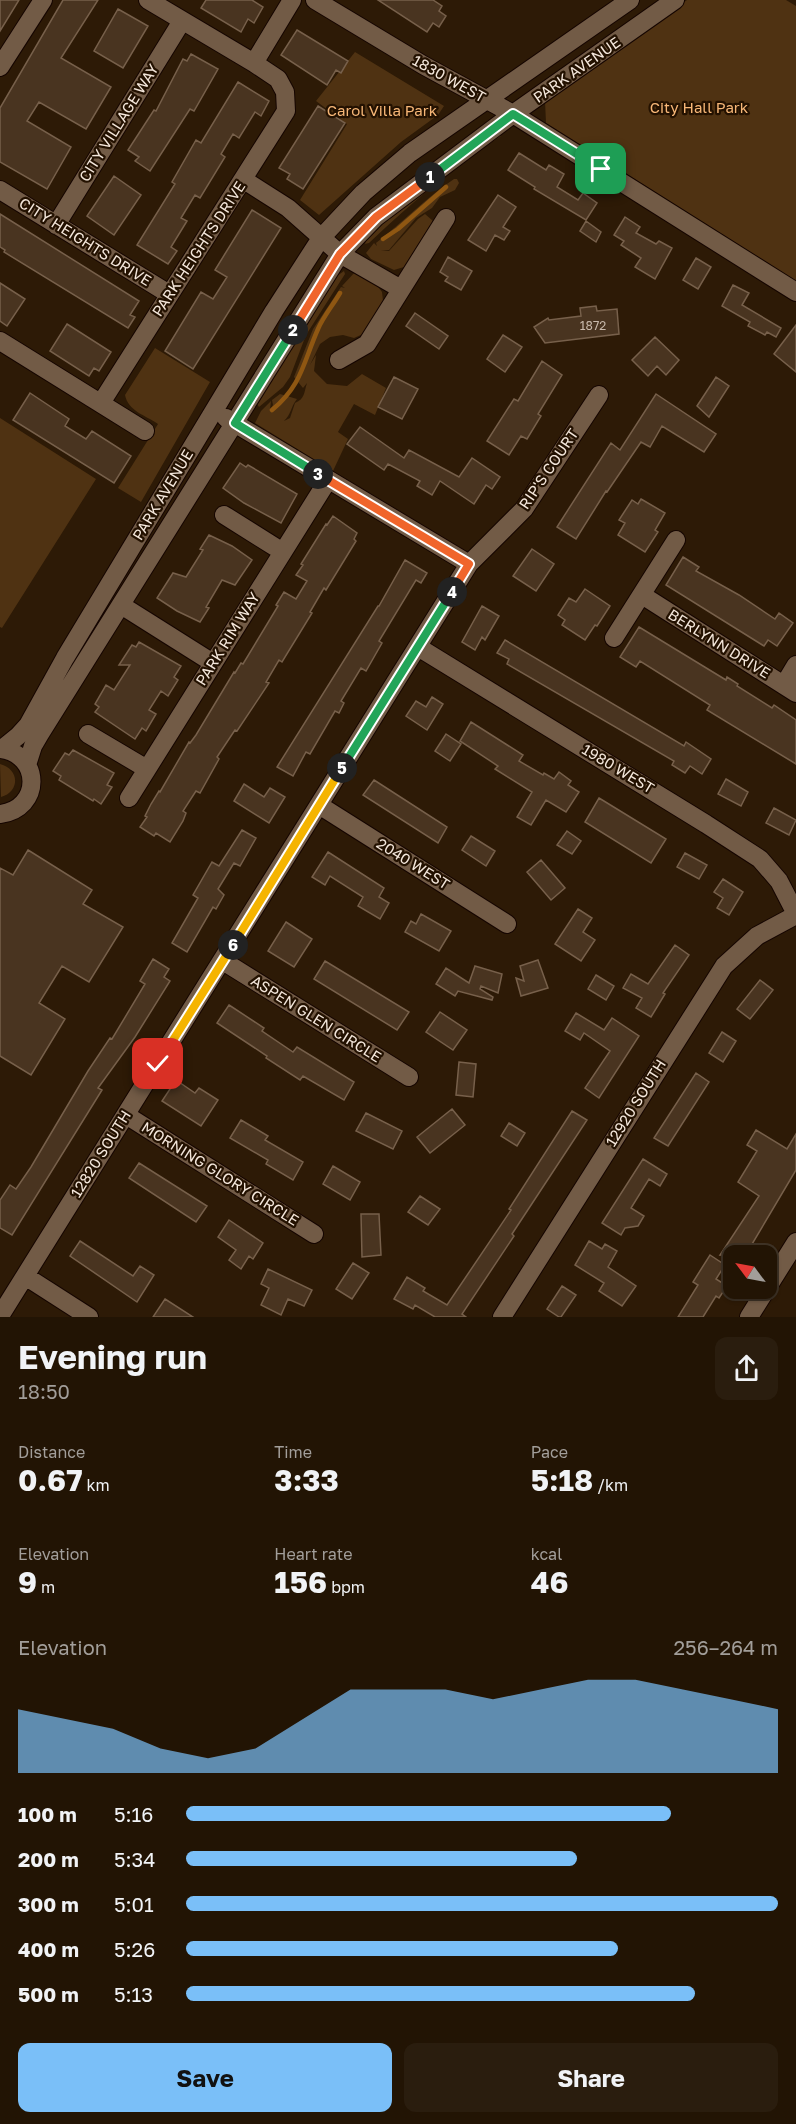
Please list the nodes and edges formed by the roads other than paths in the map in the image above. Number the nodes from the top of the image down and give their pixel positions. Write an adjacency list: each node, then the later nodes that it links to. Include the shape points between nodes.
1 (43, 0): 9 (street)
2 (148, 0): 7 (street)
3 (292, 0): 8 (street)
4 (315, 0): 10 (street, 1830 WEST)
5 (630, 0): 10 (street, PARK AVENUE)
6 (675, 0): 11 (street, PARK AVENUE)
7 (182, 21): 8 (street); 15 (street, CITY VILLAGE WAY)
8 (254, 63): 12 (street, PARK HEIGHTS DRIVE, via 278,79 285,92 286,111)
9 (0, 67)
10 (487, 99): 11 (street, 1830 WEST); 16 (street, PARK AVENUE, via 363,193)
11 (513, 114): 17 (street, PARK AVENUE, via 376,217); 19 (street, 1830 WEST)
12 (244, 180): 16 (street, via 288,208); 20 (street, PARK HEIGHTS DRIVE)
13 (0, 190): 15 (street, CITY HEIGHTS DRIVE)
14 (446, 218): 18 (street)
15 (56, 225): 20 (street, CITY HEIGHTS DRIVE)
16 (321, 238): 17 (street); 25 (street, PARK AVENUE)
17 (340, 254): 18 (street); 26 (street, PARK AVENUE)
18 (400, 289): 22 (street, via 367,344)
19 (796, 292)
20 (169, 294): 24 (street, PARK HEIGHTS DRIVE)
21 (0, 341): 24 (street)
22 (339, 360)
23 (599, 395): 32 (street, RIP'S COURT, via 524,509)
24 (101, 404): 27 (street)
25 (214, 410): 26 (street); 41 (street, PARK AVENUE, via 28,724)
26 (235, 423): 28 (street); 34 (street, PARK AVENUE)
27 (145, 431)
28 (328, 480): 31 (street, PARK RIM WAY); 32 (street)
29 (224, 515): 31 (street)
30 (676, 540): 33 (street)
31 (283, 552): 37 (street, PARK RIM WAY)
32 (469, 564): 36 (street, 12820 SOUTH)
33 (642, 595): 35 (street); 39 (street, BERLYNN DRIVE)
34 (120, 605): 37 (street); 42 (street, PARK AVENUE, via 33,746)
35 (614, 638)
36 (418, 647): 45 (street, 12820 SOUTH); 47 (street, 1980 WEST, via 760,859 779,881)
37 (213, 663): 43 (street, PARK RIM WAY)
38 (796, 665): 39 (street)
39 (790, 689)
40 (88, 734): 43 (street)
41 (1, 749): 42 (street, PARK AVENUE, via 21,757)
42 (27, 765): 46 (street, PARK AVENUE, via 32,778 29,795 15,810)
43 (147, 769): 44 (street, PARK RIM WAY)
44 (129, 798)
45 (319, 805): 48 (street, 2040 WEST); 49 (street, 12820 SOUTH)
46 (0, 814)
47 (796, 914): 57 (street, 12920 SOUTH, via 758,936 724,966)
48 (507, 924)
49 (223, 961): 50 (street, ASPEN GLEN CIRCLE); 51 (street, 12820 SOUTH)
50 (409, 1077)
51 (126, 1115): 52 (street, MORNING GLORY CIRCLE); 54 (street, 12820 SOUTH)
52 (314, 1234)
53 (796, 1242): 58 (street)
54 (25, 1276): 55 (street, 12820 SOUTH); 56 (street)
55 (0, 1316)
56 (89, 1317)
57 (502, 1317)
58 (749, 1317)

